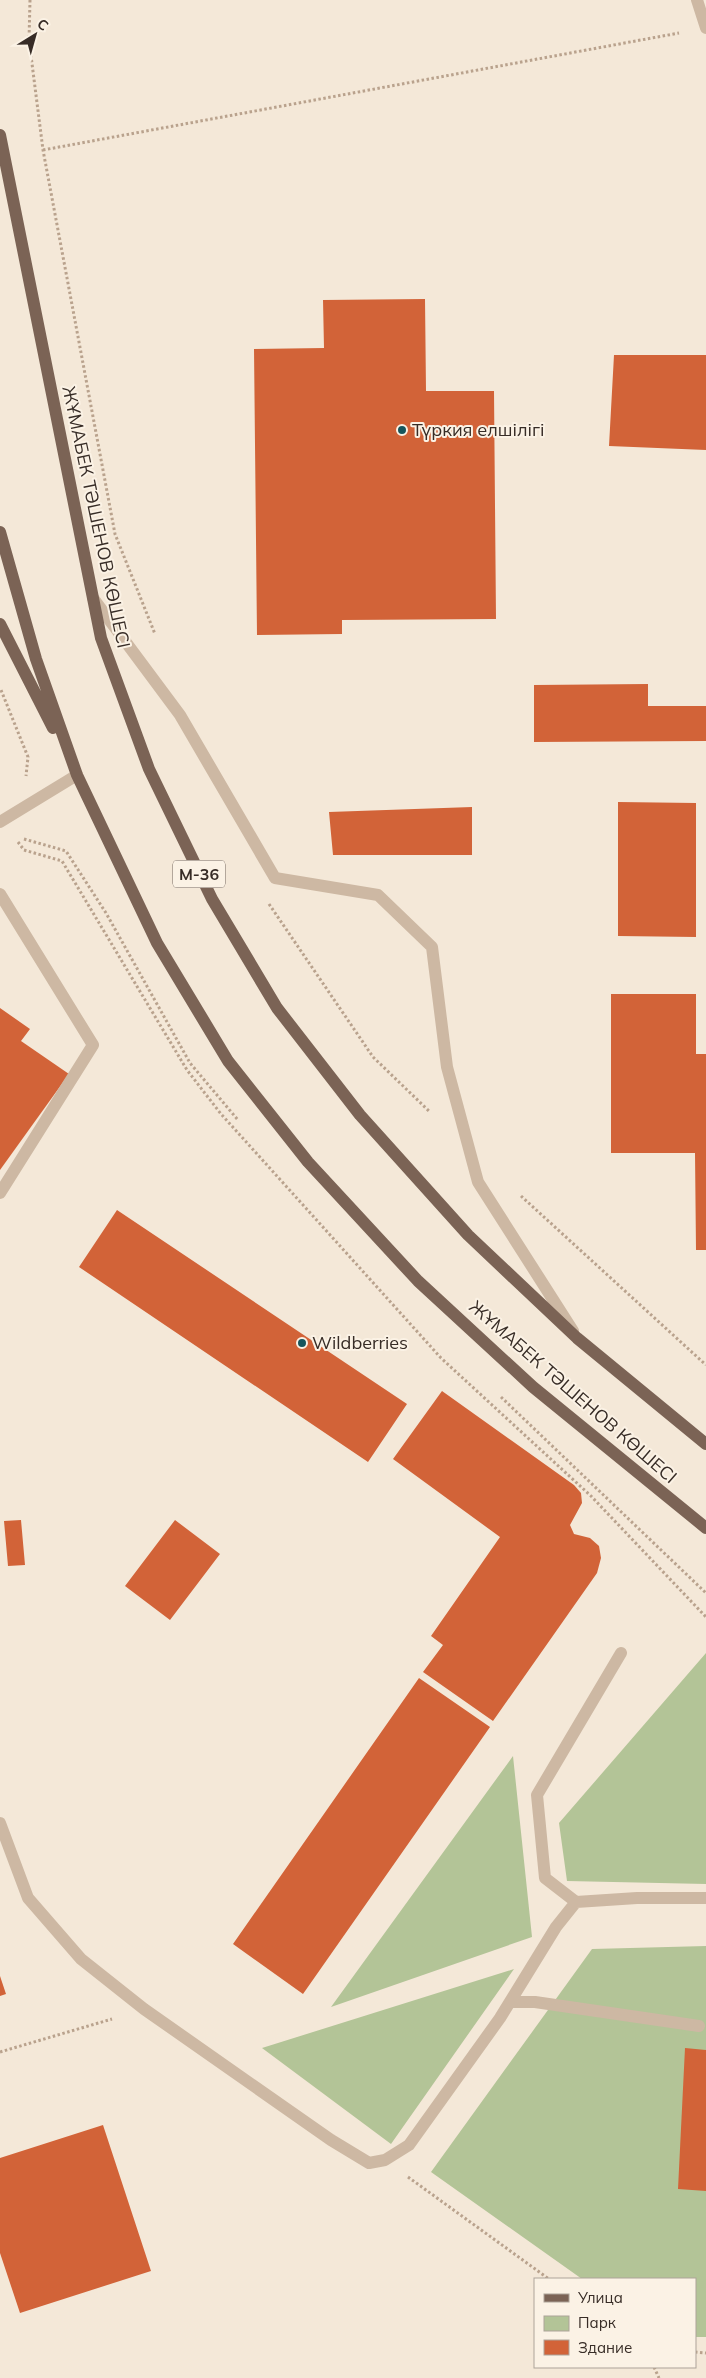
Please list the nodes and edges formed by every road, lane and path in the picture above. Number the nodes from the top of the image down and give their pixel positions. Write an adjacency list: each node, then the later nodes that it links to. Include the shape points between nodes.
1 (30, 0): 5 (path, via 29,40)
2 (697, 0): 3 (lane)
3 (706, 28): 5 (path)
4 (0, 135): 7 (main road, ЖҰМАБЕК ТӘШЕНОВ КӨШЕСІ / M-36)
5 (43, 150): 9 (path, via 115,534)
6 (0, 532): 12 (main road, ЖҰМАБЕК ТӘШЕНОВ КӨШЕСІ, via 36,659)
7 (93, 598): 19 (main road, ЖҰМАБЕК ТӘШЕНОВ КӨШЕСІ / M-36, via 101,638 149,769 212,899 277,1008 360,1116 468,1235); 19 (lane, via 180,715 275,878 378,895 432,947 447,1067 478,1182)
8 (0, 624): 12 (main road)
9 (158, 642)
10 (0, 687): 11 (path)
11 (28, 757)
12 (76, 775): 13 (lane); 22 (main road, ЖҰМАБЕК ТӘШЕНОВ КӨШЕСІ, via 162,952 228,1061 308,1162 418,1281 533,1387)
13 (0, 822)
14 (0, 894): 17 (lane, via 93,1045)
15 (264, 897): 16 (path, via 373,1058)
16 (435, 1116)
17 (0, 1193)
18 (520, 1195): 20 (path)
19 (577, 1338): 21 (main road, ЖҰМАБЕК ТӘШЕНОВ КӨШЕСІ / M-36)
20 (706, 1365)
21 (706, 1444)
22 (706, 1528)
23 (621, 1653): 26 (lane, via 537,1795 545,1878)
24 (0, 1823): 28 (lane, via 28,1898 81,1959)
25 (706, 1898): 26 (lane)
26 (576, 1902): 27 (lane, via 556,1927)
27 (511, 2002): 29 (lane, via 535,2002); 31 (lane, via 409,2145)
28 (144, 2010): 30 (path); 31 (lane, via 346,2149 369,2163)
29 (699, 2026)
30 (0, 2052)
31 (385, 2160): 32 (path)
32 (548, 2278)

